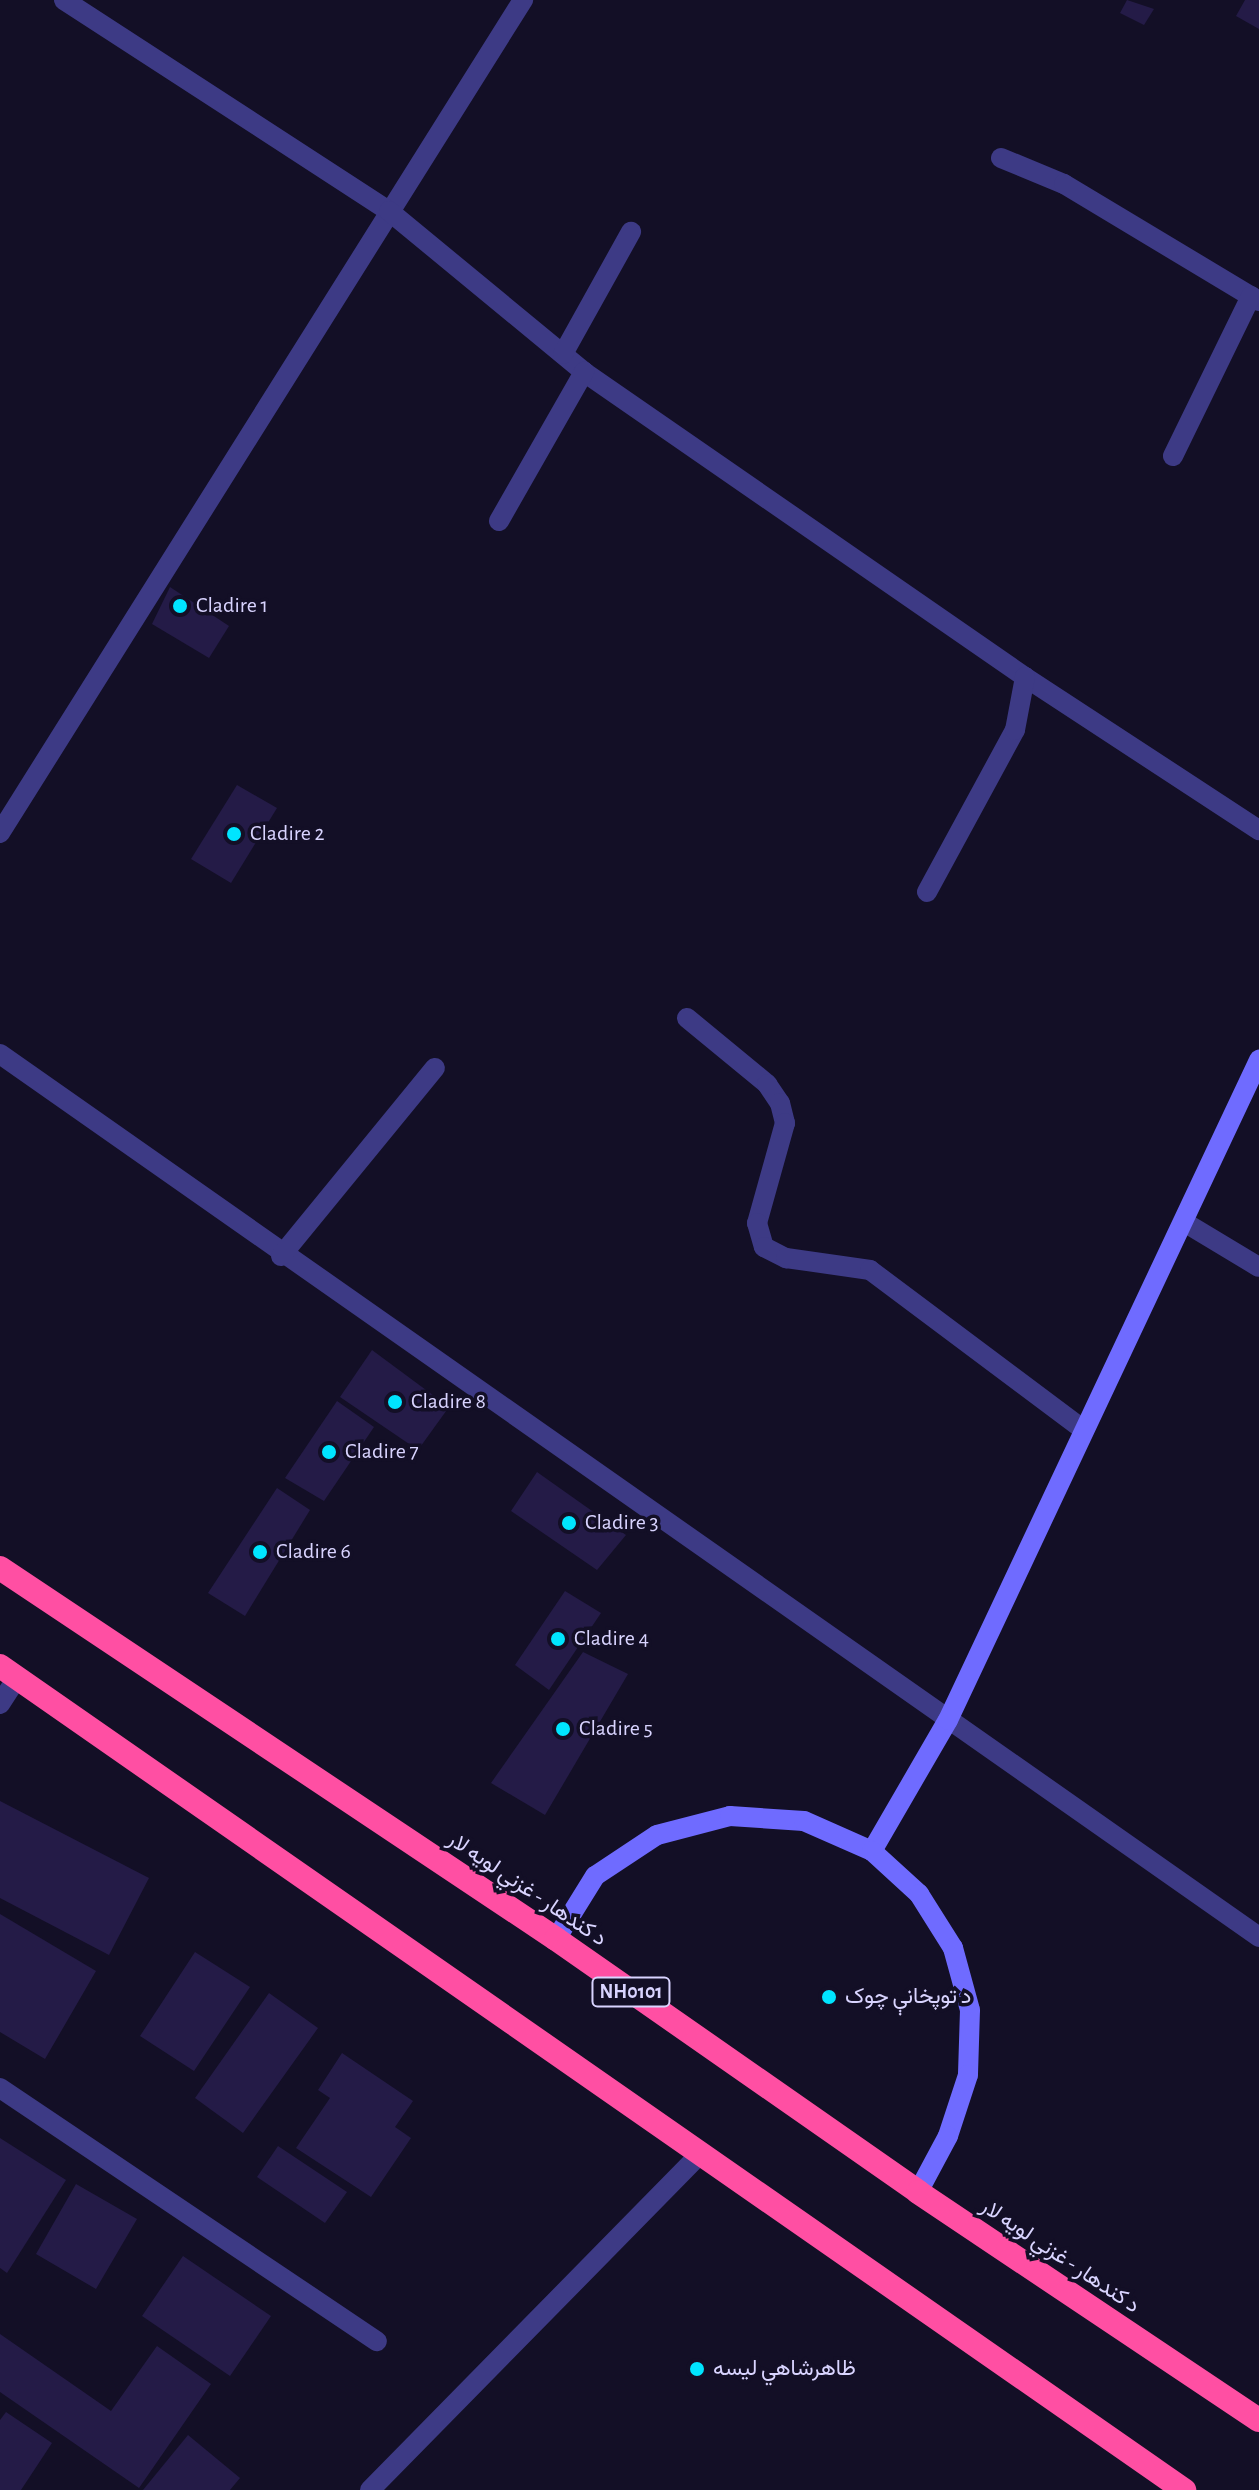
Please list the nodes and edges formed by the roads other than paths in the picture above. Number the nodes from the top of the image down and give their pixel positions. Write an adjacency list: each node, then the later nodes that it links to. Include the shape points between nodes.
1 (64, 0): 4 (street)
2 (523, 0): 4 (street)
3 (1001, 158): 6 (street, via 1064,184)
4 (389, 211): 7 (street); 13 (street)
5 (631, 232): 7 (street)
6 (1255, 299): 9 (street)
7 (563, 354): 8 (street)
8 (584, 372): 10 (street); 11 (street)
9 (1173, 456)
10 (499, 521)
11 (1025, 677): 12 (street); 14 (street, via 1015,730)
12 (1259, 830)
13 (0, 833)
14 (927, 892)
15 (687, 1018): 22 (street, via 767,1084 780,1103 785,1123 757,1223 764,1247 786,1258 870,1270)
16 (0, 1054): 20 (street)
17 (1259, 1060): 19 (street)
18 (435, 1068): 20 (street)
19 (1184, 1222): 21 (street); 22 (street)
20 (281, 1256): 26 (street)
21 (1259, 1267)
22 (1084, 1430): 26 (street)
23 (0, 1568): 29 (highway, د کندهار - غزني لويه لار / NH0101)
24 (9, 1672): 25 (street); 31 (highway)
25 (0, 1704)
26 (948, 1720): 27 (street); 28 (street)
27 (872, 1851): 29 (street, via 804,1821 730,1816 657,1835 595,1876); 32 (street, via 919,1894 953,1948 970,2010 968,2075 948,2136)
28 (1259, 1937)
29 (556, 1939): 32 (highway, د کندهار - غزني لويه لار / NH0101)
30 (0, 2088): 33 (street)
31 (701, 2153): 35 (street); 36 (highway)
32 (918, 2192): 34 (highway, د کندهار - غزني لويه لار / NH0101)
33 (377, 2341)
34 (1259, 2420)
35 (370, 2490)
36 (1184, 2490)

